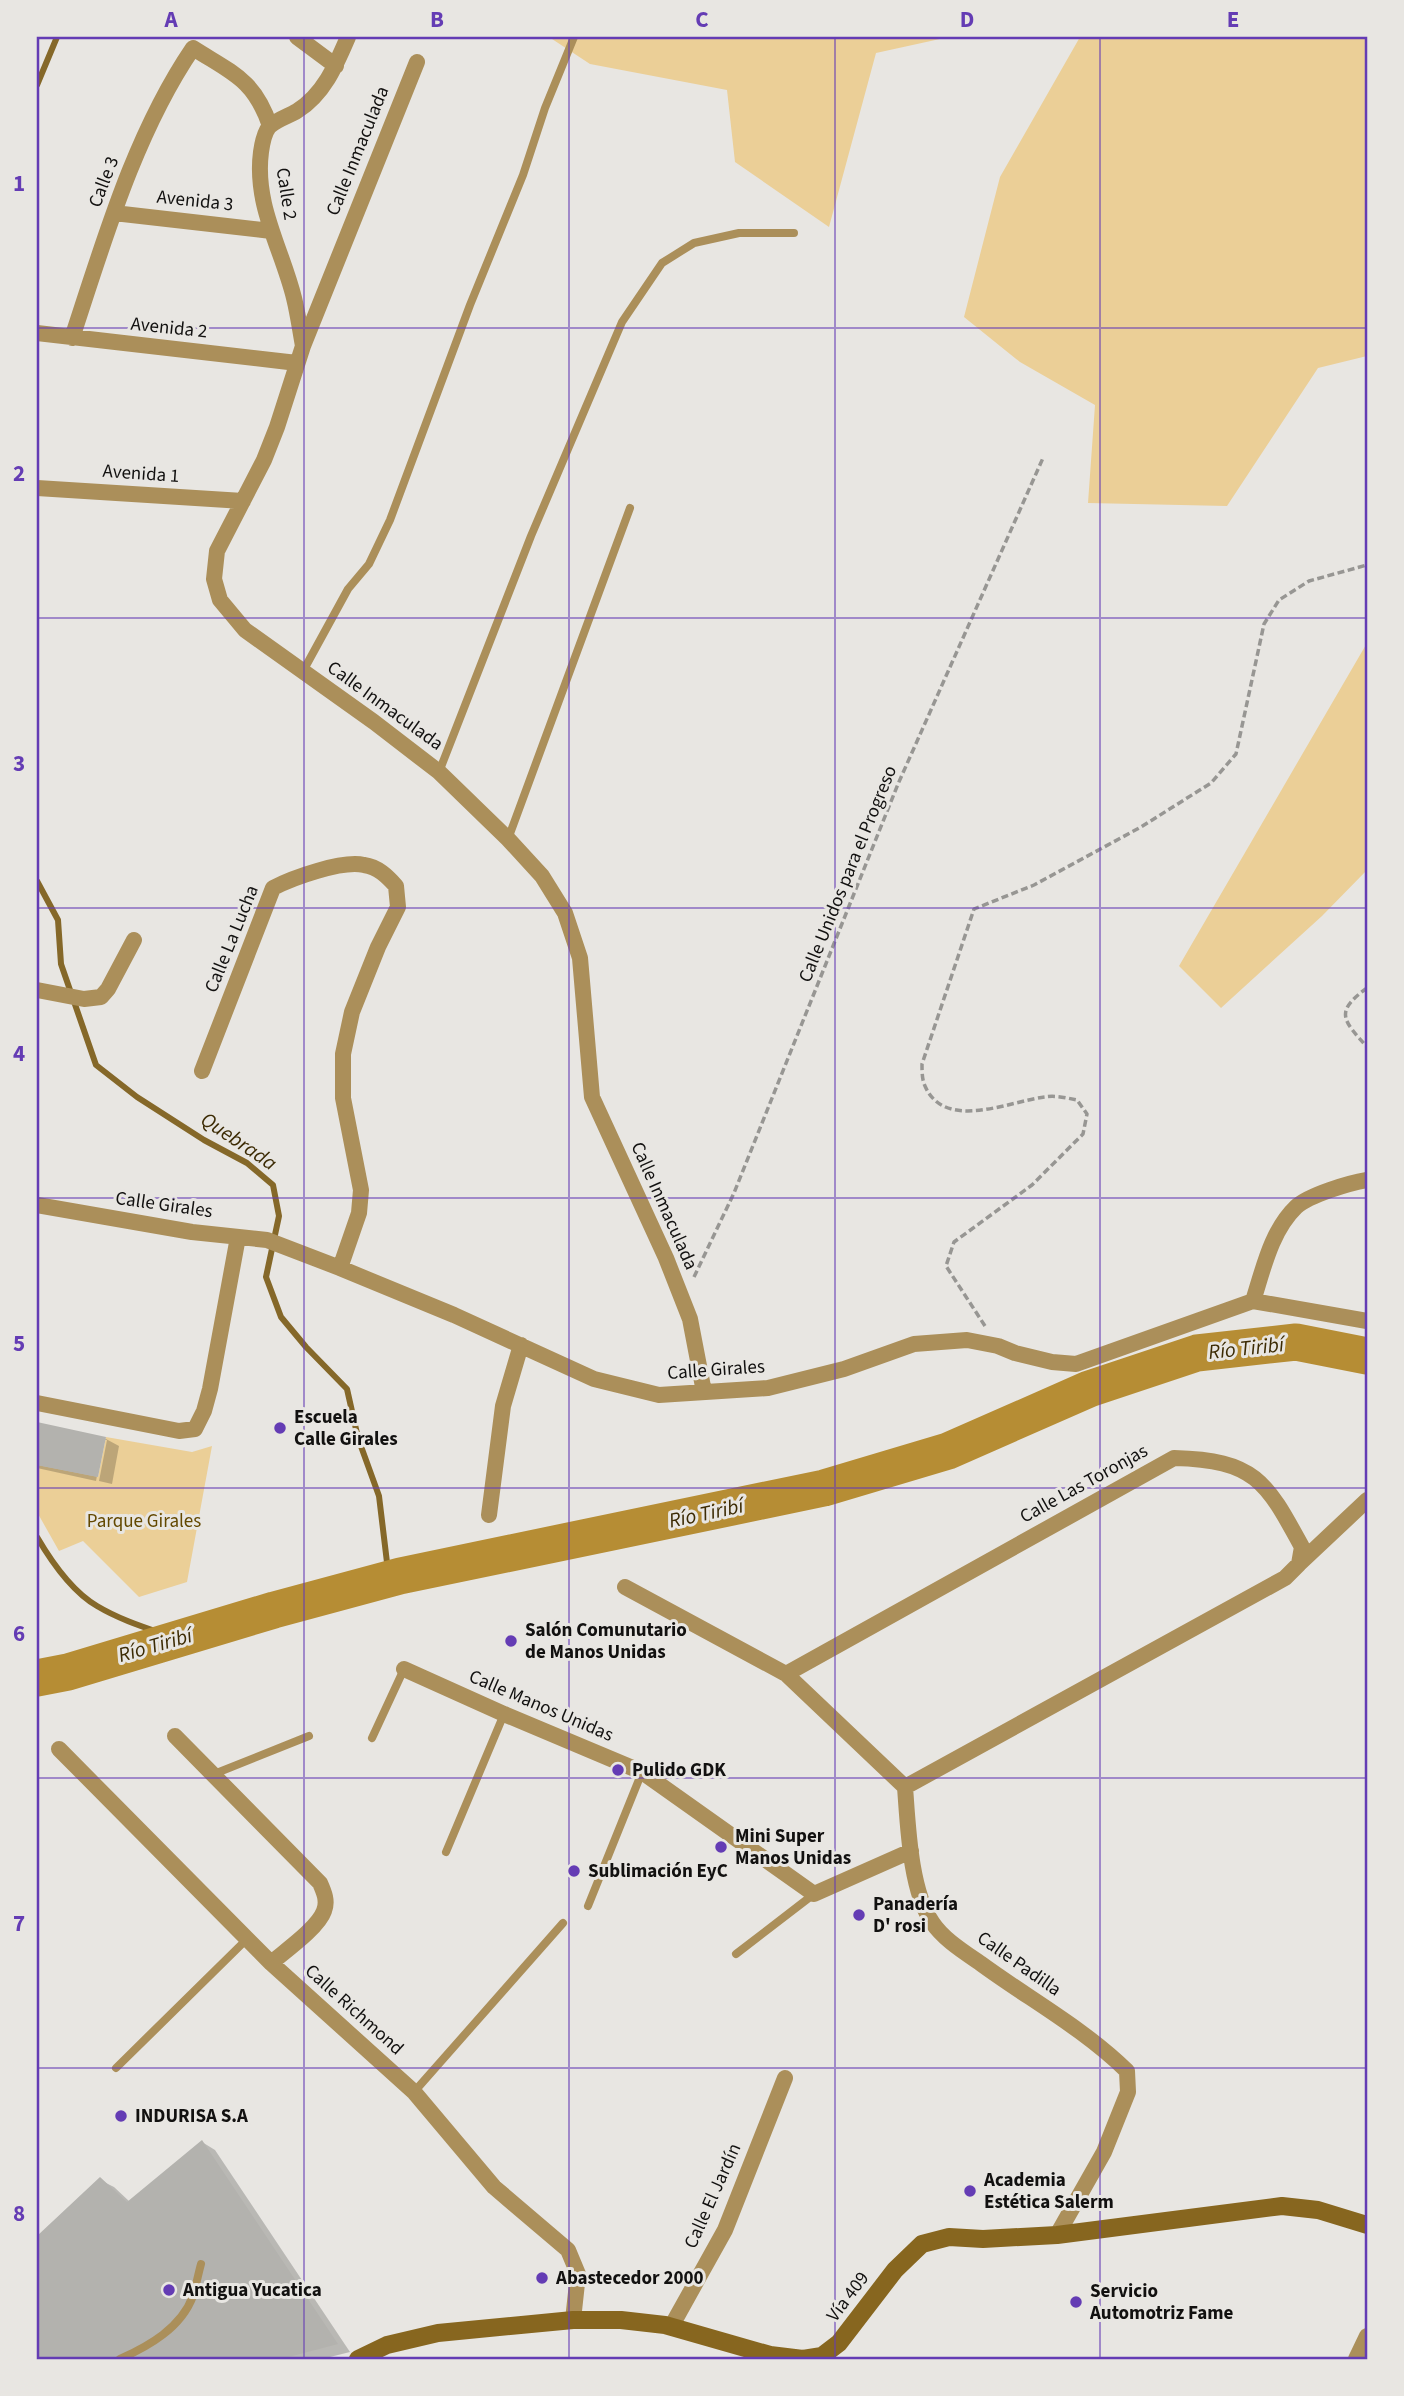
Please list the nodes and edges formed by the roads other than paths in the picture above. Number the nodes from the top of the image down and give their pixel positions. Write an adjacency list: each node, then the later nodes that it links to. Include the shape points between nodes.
1 (297, 37): 5 (street)
2 (348, 37): 5 (street)
3 (574, 37): 17 (lane, via 390,520 369,564 348,589)
4 (417, 62): 12 (street, Calle Inmaculada)
5 (336, 66): 6 (street, via 316,96)
6 (270, 126): 7 (street, Calle 3, via 263,104 247,82 193,48 130,169); 8 (street, Calle 2, via 260,164)
7 (114, 213): 8 (street, Avenida 3); 11 (street, Calle 3)
8 (271, 231): 12 (street, Calle 2, via 294,297)
9 (794, 233): 18 (lane, via 739,233 694,243 662,263 622,322 531,536)
10 (37, 333): 11 (street, Avenida 2)
11 (72, 338): 13 (street, Avenida 2)
12 (303, 346): 13 (street, Calle Inmaculada)
13 (298, 363): 15 (street, Calle Inmaculada, via 264,460)
14 (37, 488): 15 (street, Avenida 1)
15 (243, 501): 17 (street, Calle Inmaculada, via 217,551 214,579 220,600 245,631)
16 (630, 508): 19 (lane)
17 (302, 673): 18 (street, Calle Inmaculada)
18 (439, 772): 19 (street, Calle Inmaculada)
19 (508, 839): 30 (street, Calle Inmaculada, via 542,876 565,913 580,958 592,1097 690,1320)
20 (134, 940): 21 (street, via 101,997 84,999)
21 (37, 990)
22 (202, 1071): 26 (street, Calle La Lucha, via 273,888 295,876 362,864 381,871 396,886 398,907 352,1012 343,1054 343,1098 361,1190 359,1213)
23 (1367, 1180): 27 (street, via 1341,1185 1297,1206 1274,1239)
24 (37, 1205): 25 (street, Calle Girales)
25 (238, 1237): 26 (street, Calle Girales, via 267,1240); 31 (street, via 209,1389 195,1429 179,1431)
26 (340, 1268): 29 (street, Calle Girales)
27 (1253, 1301): 28 (street, Calle Girales); 30 (street, Calle Girales, via 1076,1364 967,1340 914,1344 768,1388)
28 (1367, 1321)
29 (521, 1345): 30 (street, Calle Girales, via 594,1379 659,1395); 33 (street, via 503,1406)
30 (704, 1392)
31 (37, 1403)
32 (1367, 1500): 34 (street)
33 (489, 1516)
34 (1299, 1564): 37 (street, Calle Las Toronjas, via 1302,1547 1261,1482 1239,1468 1174,1458); 45 (street, via 1285,1578)
35 (625, 1587): 37 (street)
36 (404, 1668): 38 (street, Calle Manos Unidas); 41 (lane)
37 (786, 1674): 45 (street)
38 (504, 1714): 43 (street, Calle Manos Unidas); 47 (lane)
39 (174, 1736): 44 (street)
40 (309, 1736): 44 (lane)
41 (372, 1738)
42 (59, 1749): 51 (street, Calle Richmond)
43 (642, 1772): 48 (street, Calle Manos Unidas); 49 (lane)
44 (214, 1774): 53 (street, via 320,1883 326,1897 316,1924)
45 (905, 1787): 46 (street, Calle Padilla)
46 (911, 1851): 48 (street); 58 (street, Calle Padilla, via 918,1892 932,1922 955,1945 1073,2026 1126,2071 1128,2092 1104,2152)
47 (446, 1852)
48 (814, 1894): 52 (lane)
49 (588, 1906)
50 (563, 1923): 56 (lane)
51 (247, 1939): 53 (street, Calle Richmond); 54 (lane)
52 (736, 1954)
53 (271, 1963): 56 (street, Calle Richmond)
54 (116, 2068)
55 (785, 2078): 61 (street, Calle El Jardín, via 724,2230)
56 (414, 2092): 60 (street, Calle Richmond, via 494,2187 568,2250 578,2274)
57 (1367, 2225): 58 (street, Vía 409, via 1318,2210 1282,2206)
58 (1057, 2235): 63 (street, Vía 409, via 949,2237 922,2244 895,2270)
59 (201, 2264): 64 (lane, via 192,2298 174,2325 145,2348)
60 (573, 2320): 61 (street, Vía 409); 65 (street, Vía 409, via 438,2333 387,2345)
61 (671, 2327): 63 (street, Vía 409, via 770,2355)
62 (1367, 2336): 66 (street)
63 (825, 2358)
64 (120, 2359)
65 (358, 2359)
66 (1356, 2359)

